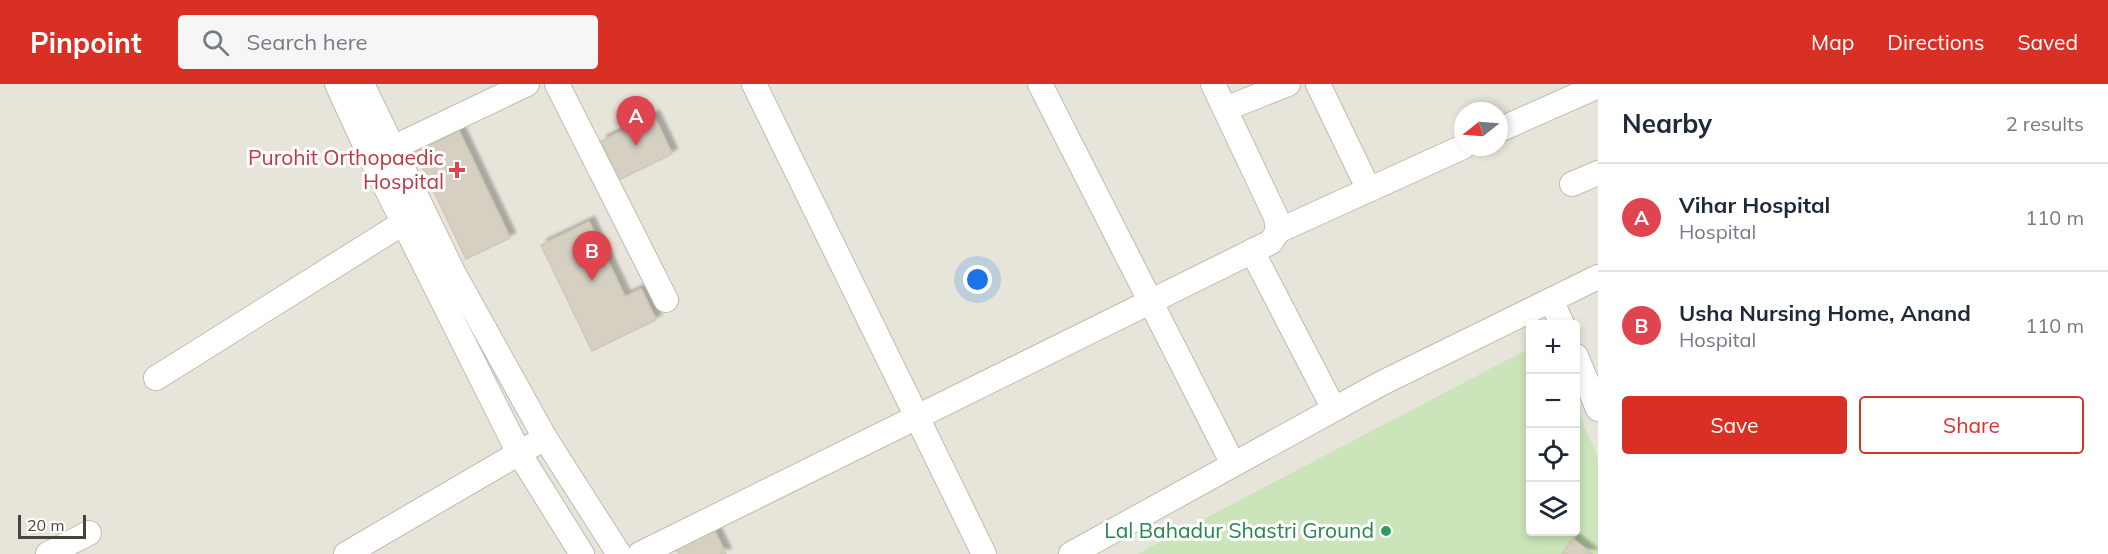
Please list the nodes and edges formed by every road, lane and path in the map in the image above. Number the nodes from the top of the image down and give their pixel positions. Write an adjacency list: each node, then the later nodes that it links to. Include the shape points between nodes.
1 (337, 84): 15 (street)
2 (362, 84): 13 (street)
3 (527, 84): 13 (street)
4 (557, 84): 23 (street)
5 (754, 84): 31 (street)
6 (1040, 84): 24 (street)
7 (1213, 84): 11 (street)
8 (1288, 84): 11 (street)
9 (1318, 84): 18 (street)
10 (1598, 86): 12 (street)
11 (1225, 109): 20 (street, via 1276,217)
12 (1508, 126)
13 (393, 148): 15 (street); 32 (street, via 453,272)
14 (1454, 151): 18 (street)
15 (371, 158): 19 (street)
16 (1598, 173): 17 (street)
17 (1572, 184)
18 (1369, 190): 20 (street)
19 (403, 223): 28 (street); 33 (street)
20 (1278, 231): 21 (street, via 1271,242)
21 (1252, 251): 24 (street); 29 (street)
22 (1598, 277): 25 (street)
23 (666, 300)
24 (1150, 300): 31 (street); 34 (street)
25 (1551, 300): 26 (street); 29 (street)
26 (1560, 320)
27 (1580, 368): 30 (street)
28 (156, 378)
29 (1334, 409): 34 (street)
30 (1598, 409)
31 (916, 417): 40 (street); 41 (street)
32 (545, 438): 33 (street); 39 (street)
33 (519, 453): 37 (street); 38 (street)
34 (1233, 465): 42 (street)
35 (88, 533): 36 (street)
36 (48, 554)
37 (346, 554)
38 (582, 554)
39 (618, 554)
40 (640, 554)
41 (984, 554)
42 (1071, 554)

